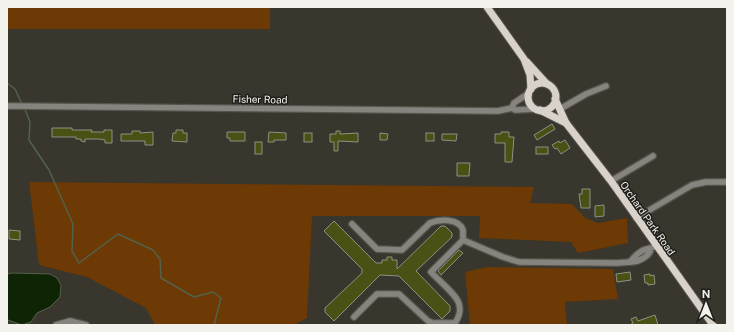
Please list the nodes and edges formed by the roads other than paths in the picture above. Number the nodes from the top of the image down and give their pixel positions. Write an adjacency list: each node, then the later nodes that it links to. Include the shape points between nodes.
1 (486, 7): 2 (main road)
2 (524, 59): 3 (main road); 5 (main road, via 530,75)
3 (547, 84): 5 (main road, via 539,83); 6 (main road, via 554,90)
4 (606, 86): 10 (street)
5 (530, 91): 8 (street, via 514,103); 9 (main road, via 529,101)
6 (555, 99): 9 (main road, via 551,107); 10 (main road, Orchard Park Road)
7 (7, 106): 8 (street, Fisher Road, via 498,111)
8 (512, 108): 9 (street, Fisher Road)
9 (538, 109): 11 (main road, Orchard Park Road)
10 (560, 109): 11 (main road, Orchard Park Road)
11 (566, 123): 13 (main road, Orchard Park Road)
12 (653, 156): 13 (street)
13 (610, 181): 15 (main road, Orchard Park Road)
14 (727, 182): 15 (street, via 692,185)
15 (636, 218): 18 (main road, Orchard Park Road)
16 (352, 224): 17 (street, via 377,249 402,250 435,221 449,220 457,223 462,229)
17 (463, 240): 18 (street, via 519,262 630,262 647,249); 19 (street, via 431,272 460,304 460,316 455,323 428,321 399,294 377,294)
18 (654, 248): 22 (main road, Orchard Park Road)
19 (354, 317)
20 (56, 325): 21 (street, via 70,321)
21 (86, 325)
22 (713, 325)

